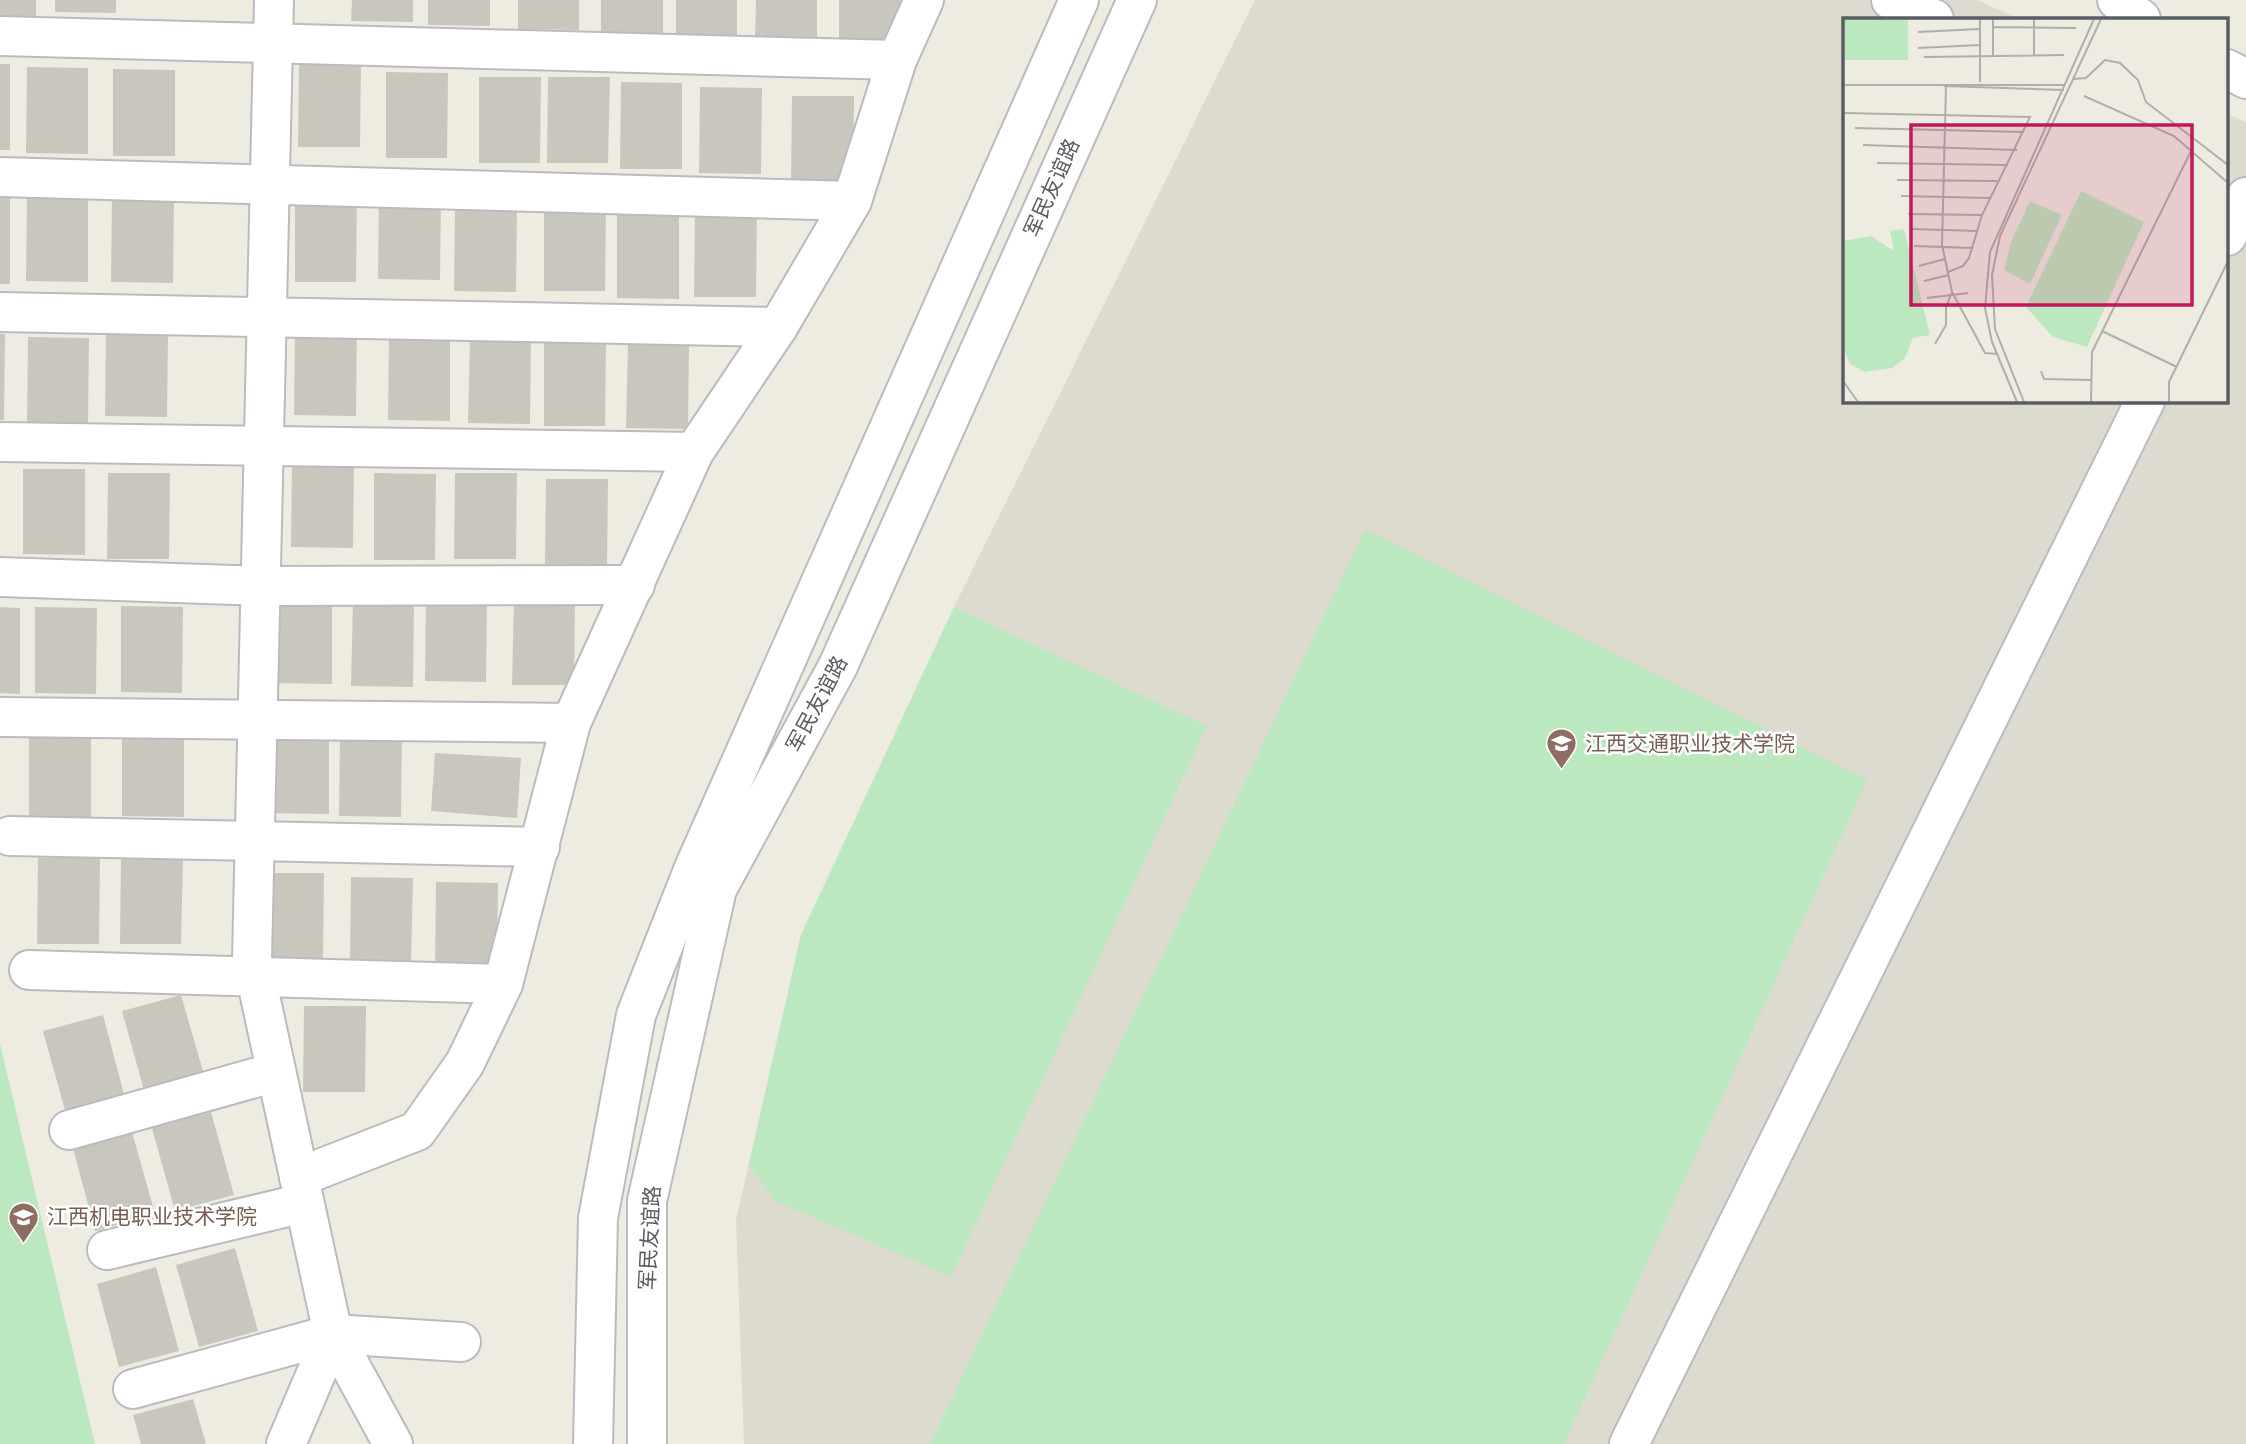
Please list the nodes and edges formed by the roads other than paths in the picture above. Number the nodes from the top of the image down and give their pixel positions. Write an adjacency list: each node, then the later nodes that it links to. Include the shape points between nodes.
1 (274, 0): 10 (street)
2 (924, 0): 11 (street)
3 (1079, 0): 48 (street, 军民友谊路, via 694,868 636,1014 598,1218)
4 (1137, 0): 49 (street, 军民友谊路, via 838,666 717,889 647,1201)
5 (1891, 0): 7 (street)
6 (2117, 0): 8 (street)
7 (1932, 18)
8 (2140, 18)
9 (0, 36): 10 (street)
10 (273, 43): 11 (street); 15 (street)
11 (897, 60): 18 (street)
12 (2228, 70): 13 (street)
13 (2246, 79)
14 (0, 177): 15 (street)
15 (270, 184): 18 (street); 21 (street)
16 (2228, 184): 17 (street)
17 (2246, 197): 19 (street)
18 (852, 201): 22 (street)
19 (2228, 234)
20 (0, 312): 21 (street)
21 (267, 317): 22 (street); 25 (street)
22 (778, 327): 26 (street)
23 (2145, 402): 50 (street)
24 (0, 442): 25 (street)
25 (264, 445): 26 (street); 29 (street)
26 (694, 452): 28 (street)
27 (0, 577): 29 (street)
28 (635, 585): 29 (street); 32 (street)
29 (260, 586): 31 (street)
30 (0, 717): 31 (street)
31 (257, 719): 32 (street); 34 (street)
32 (571, 723): 35 (street)
33 (9, 836): 34 (street)
34 (254, 841): 35 (street); 37 (street)
35 (540, 847): 38 (street)
36 (29, 970): 37 (street)
37 (255, 976): 38 (street); 39 (street)
38 (503, 984): 41 (street, via 465,1063 417,1131)
39 (276, 1072): 40 (street); 41 (street)
40 (69, 1130)
41 (302, 1190): 42 (street); 43 (street)
42 (107, 1250)
43 (333, 1334): 44 (street); 45 (street); 46 (street); 47 (street)
44 (461, 1342)
45 (133, 1389)
46 (286, 1444)
47 (393, 1444)
48 (593, 1444)
49 (647, 1444)
50 (1629, 1444)

